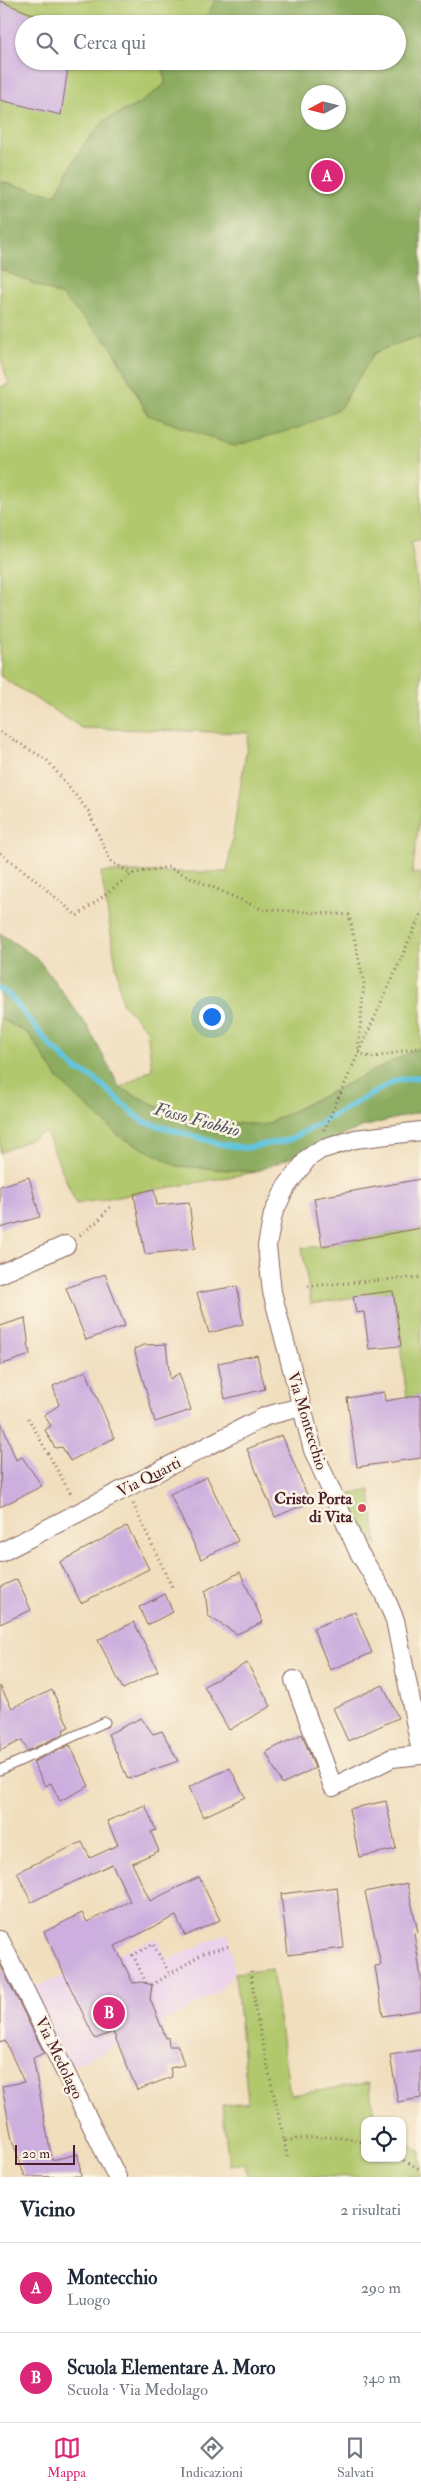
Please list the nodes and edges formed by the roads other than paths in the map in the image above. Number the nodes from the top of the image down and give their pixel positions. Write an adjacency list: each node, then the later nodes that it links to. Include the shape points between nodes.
1 (421, 1131): 4 (street, Via Montecchio, via 320,1143 286,1187 273,1214 267,1246 272,1292)
2 (66, 1245): 3 (street)
3 (0, 1274)
4 (300, 1407): 5 (street, Via Quarti, via 266,1416); 7 (street, Via Montecchio, via 333,1498 395,1620)
5 (0, 1553)
6 (294, 1680): 9 (street, via 333,1787 392,1758)
7 (416, 1704): 9 (street, Via Montecchio)
8 (106, 1722): 10 (lane)
9 (421, 1753)
10 (0, 1770)
11 (0, 1940): 12 (street, Via Medolago)
12 (117, 2177)

